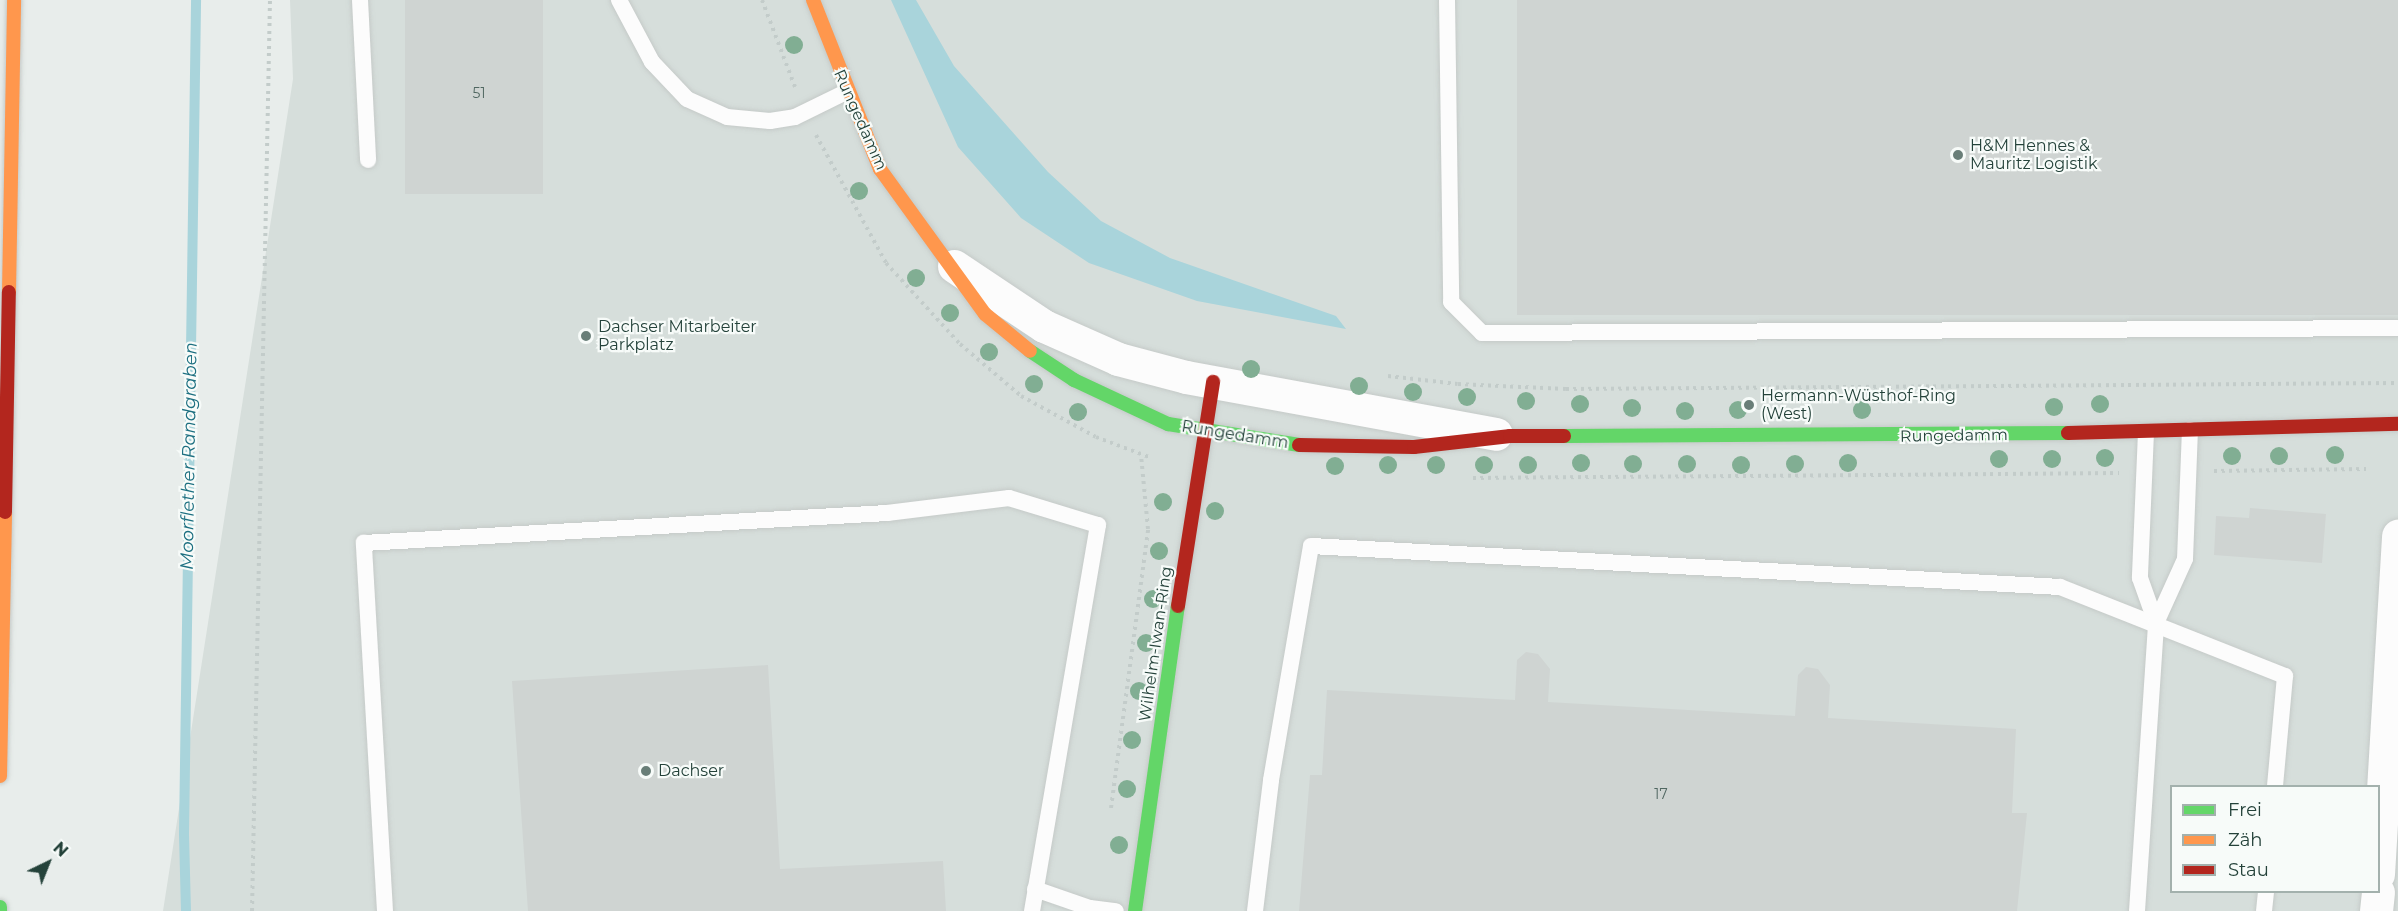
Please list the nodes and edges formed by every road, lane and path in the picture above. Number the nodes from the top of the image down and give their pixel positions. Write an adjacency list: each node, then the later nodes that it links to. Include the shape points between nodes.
1 (14, 0): 22 (main road)
2 (270, 0): 29 (path)
3 (360, 0): 8 (lane)
4 (619, 0): 7 (lane, via 659,70 687,99 727,117 770,121 795,117)
5 (813, 0): 7 (main road, Rungedamm)
6 (1447, 0): 10 (lane, via 1451,303 1482,333)
7 (846, 92): 9 (main road, Rungedamm, via 880,169)
8 (368, 160)
9 (946, 260): 12 (street, Rungedamm, via 1006,304 1097,350 1118,359); 17 (main road, Rungedamm, via 985,314 1030,351 1122,405)
10 (2398, 328)
11 (1376, 374): 13 (path, via 1458,384 1566,389)
12 (1213, 382): 17 (main road, Wilhelm-Iwan-Ring); 18 (street, Rungedamm)
13 (2398, 383)
14 (2398, 424): 15 (main road, Rungedamm)
15 (2190, 430): 16 (main road, Rungedamm); 21 (lane, via 2185,560)
16 (2146, 432): 18 (main road, Rungedamm, via 1883,437); 21 (lane, via 2140,578)
17 (1203, 433): 18 (main road, Rungedamm, via 1328,448 1414,447); 33 (main road, Wilhelm-Iwan-Ring)
18 (1510, 436)
19 (1141, 455): 24 (path, via 1148,529)
20 (2398, 536): 25 (street)
21 (2156, 624): 23 (lane, via 2285,676); 34 (lane, via 2060,587 1311,546 1270,780); 35 (lane)
22 (0, 776)
23 (2275, 785)
24 (1110, 814)
25 (2380, 856)
26 (1035, 889): 30 (lane, via 1098,525 1009,498 887,513 364,543); 31 (lane); 32 (lane, via 1090,908)
27 (2266, 893): 36 (lane)
28 (2378, 893): 37 (street)
29 (252, 911)
30 (385, 911)
31 (1032, 911)
32 (1116, 911)
33 (1135, 911)
34 (1255, 911)
35 (2137, 911)
36 (2264, 911)
37 (2376, 911)

